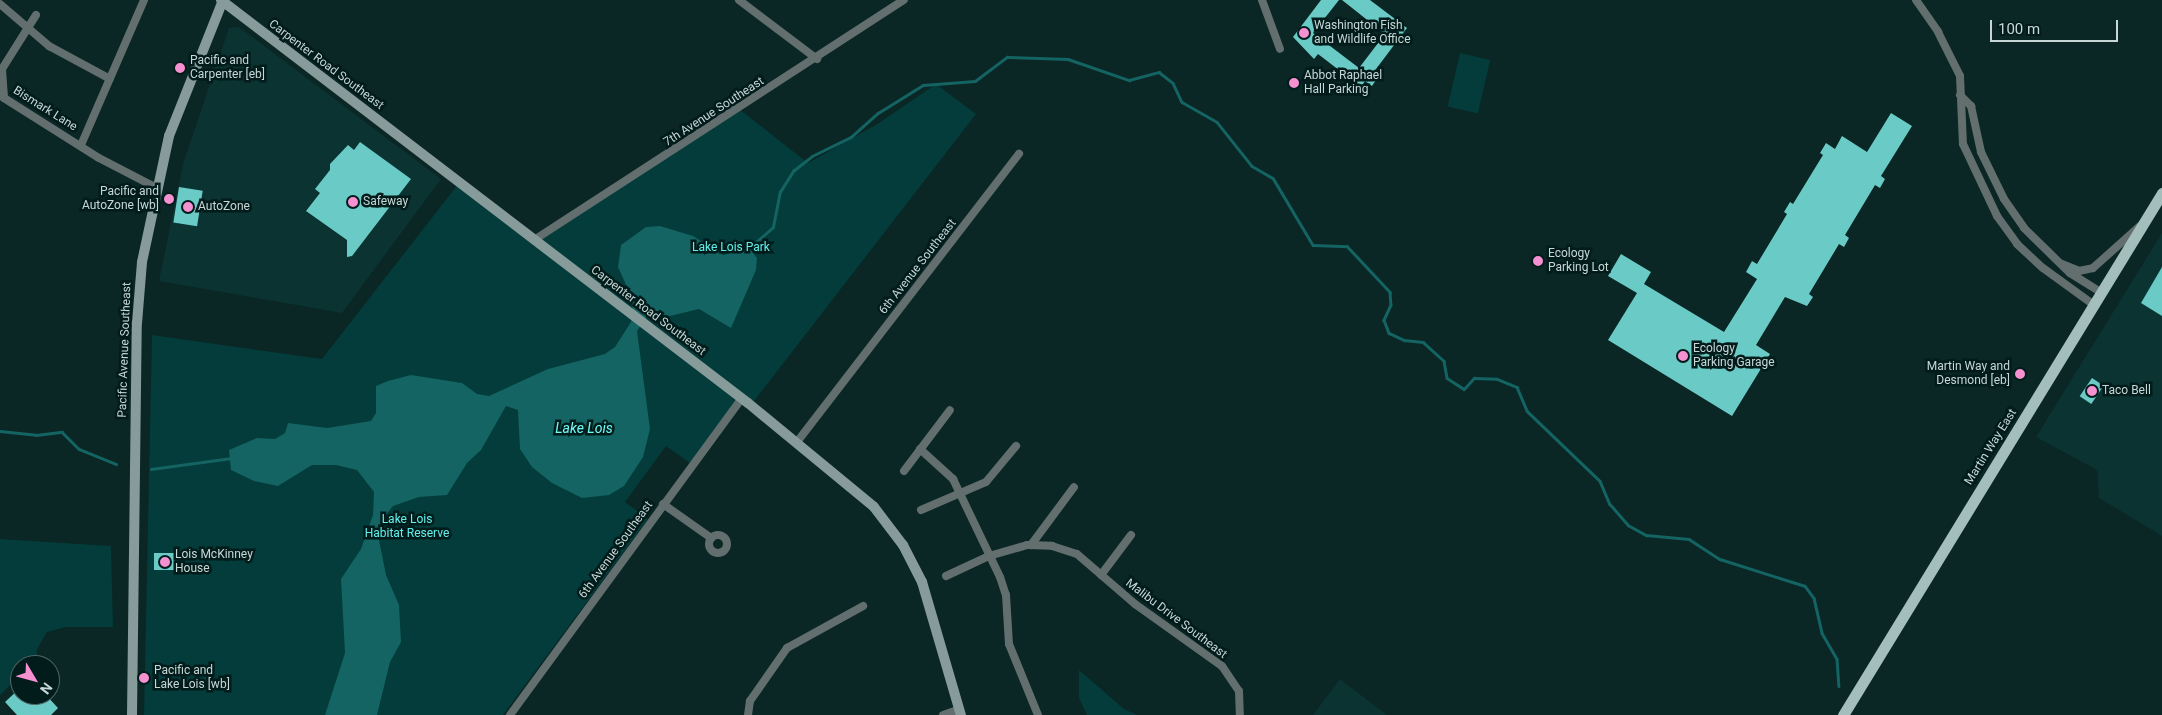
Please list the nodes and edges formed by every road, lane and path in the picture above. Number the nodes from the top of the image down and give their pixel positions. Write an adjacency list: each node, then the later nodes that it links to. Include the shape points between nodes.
1 (144, 0): 12 (street)
2 (222, 0): 16 (main road, Pacific Avenue Southeast, via 172,127); 19 (main road, Carpenter Road Southeast)
3 (738, 0): 11 (street)
4 (904, 0): 11 (street, 7th Avenue Southeast)
5 (1262, 0): 10 (street)
6 (1916, 0): 13 (street, via 1938,32 1960,76)
7 (0, 4): 9 (street)
8 (36, 15): 9 (street, Bismark Lane)
9 (25, 28): 12 (street, via 68,57); 14 (street, Bismark Lane, via 2,69 4,98)
10 (1280, 49)
11 (817, 59): 19 (street, 7th Avenue Southeast)
12 (110, 79): 14 (street)
13 (1960, 95): 20 (street, via 1971,106 1981,152 2004,199 2024,228); 22 (street, via 1963,144 1997,216 2017,244 2036,262)
14 (81, 144): 16 (street, Bismark Lane)
15 (1019, 154): 25 (street, 6th Avenue Southeast)
16 (155, 187): 41 (main road, Pacific Avenue Southeast, via 142,262 137,323)
17 (2162, 193): 18 (main road, Martin Way East)
18 (2144, 223): 20 (street, via 2118,242 2093,268 2078,271); 21 (main road, Martin Way East)
19 (534, 240): 23 (main road, Carpenter Road Southeast)
20 (2056, 262): 21 (street)
21 (2102, 293): 22 (main road, Martin Way East)
22 (2094, 304): 47 (main road, Martin Way East)
23 (742, 398): 25 (main road, Carpenter Road Southeast); 31 (street, 6th Avenue Southeast)
24 (950, 410): 27 (street)
25 (797, 442): 40 (main road, Carpenter Road Southeast, via 874,507 912,559)
26 (1016, 446): 30 (street, via 986,482)
27 (920, 449): 28 (street); 30 (street, via 953,479)
28 (904, 471)
29 (1074, 486): 35 (street)
30 (960, 495): 32 (street); 36 (street)
31 (663, 504): 34 (street); 42 (street, 6th Avenue Southeast)
32 (921, 510)
33 (1131, 535): 37 (street)
34 (711, 538)
35 (1031, 545): 36 (street, Malibu Drive Southeast); 37 (street, Malibu Drive Southeast, via 1052,546 1077,554)
36 (989, 556): 38 (street, Malibu Drive Southeast); 45 (street, via 1006,595 1005,621 1014,661)
37 (1101, 575): 46 (street, Malibu Drive Southeast, via 1222,666 1239,691)
38 (946, 576)
39 (864, 606): 43 (street, via 787,648 750,701)
40 (961, 712): 44 (street)
41 (132, 715)
42 (510, 715)
43 (748, 715)
44 (943, 715)
45 (1038, 715)
46 (1240, 715)
47 (1843, 715)

